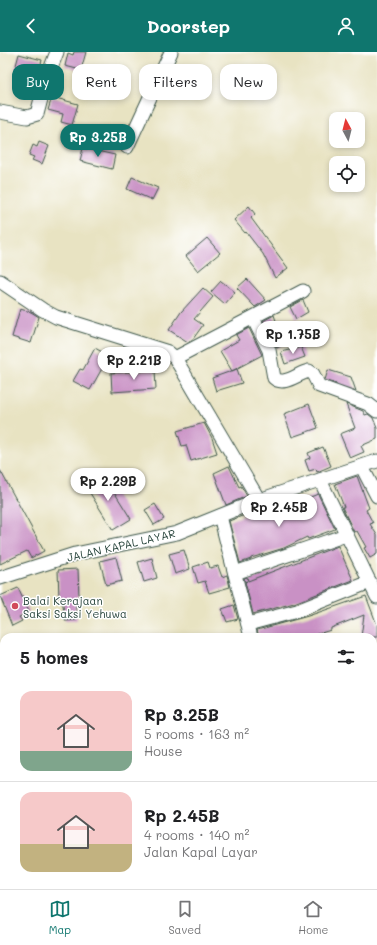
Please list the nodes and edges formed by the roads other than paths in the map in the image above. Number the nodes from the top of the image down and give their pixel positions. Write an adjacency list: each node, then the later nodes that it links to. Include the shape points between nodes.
1 (57, 52): 3 (street, via 37,114 27,117)
2 (171, 52): 4 (street)
3 (0, 112)
4 (127, 147)
5 (0, 281): 8 (street, via 56,317 168,352)
6 (303, 290): 7 (street)
7 (253, 318): 8 (street); 9 (street, via 269,350 274,378 277,381 308,371 313,374 319,386 368,404)
8 (175, 358): 14 (street)
9 (377, 411)
10 (377, 461): 11 (street, JALAN KAPAL LAYAR)
11 (362, 467): 12 (street, JALAN KAPAL LAYAR); 13 (street)
12 (320, 480): 14 (street, JALAN KAPAL LAYAR); 16 (street)
13 (377, 496)
14 (259, 500): 15 (street, JALAN KAPAL LAYAR)
15 (220, 516): 17 (street); 18 (street, JALAN KAPAL LAYAR, via 177,533 76,554)
16 (346, 535): 17 (street); 19 (street)
17 (235, 573): 21 (street)
18 (0, 578)
19 (370, 582): 20 (street); 21 (street, via 297,611)
20 (377, 597)
21 (248, 624): 22 (street)
22 (250, 633)

